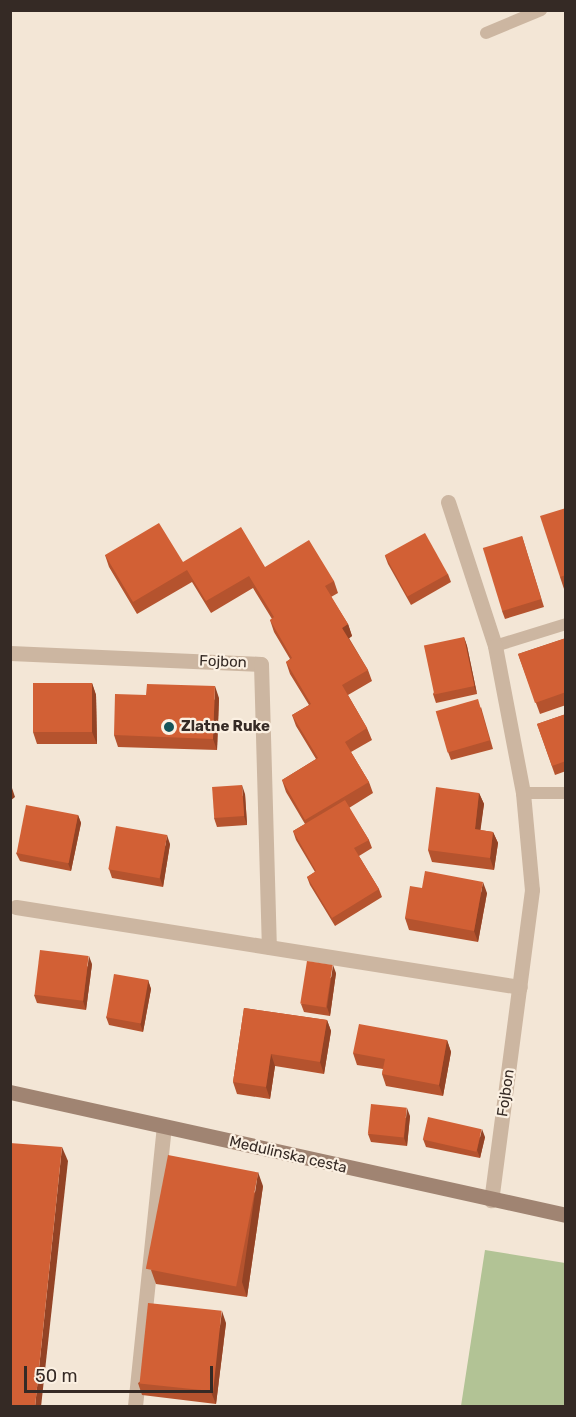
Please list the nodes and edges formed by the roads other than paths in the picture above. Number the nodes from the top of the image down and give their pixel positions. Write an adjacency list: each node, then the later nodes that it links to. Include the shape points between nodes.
1 (541, 10): 2 (lane)
2 (486, 33)
3 (448, 502): 5 (street, Fojbon)
4 (566, 624): 5 (lane)
5 (495, 646): 7 (street, Fojbon)
6 (10, 653): 10 (street, Fojbon, via 261,664)
7 (523, 793): 8 (lane); 11 (street, Fojbon, via 532,890)
8 (566, 793)
9 (16, 907): 10 (street)
10 (269, 947): 11 (street)
11 (520, 987): 14 (street, Fojbon)
12 (10, 1092): 13 (main road, Medulinska cesta)
13 (164, 1127): 14 (main road, Medulinska cesta); 16 (street)
14 (491, 1200): 15 (main road, Medulinska cesta)
15 (566, 1215)
16 (135, 1407)

